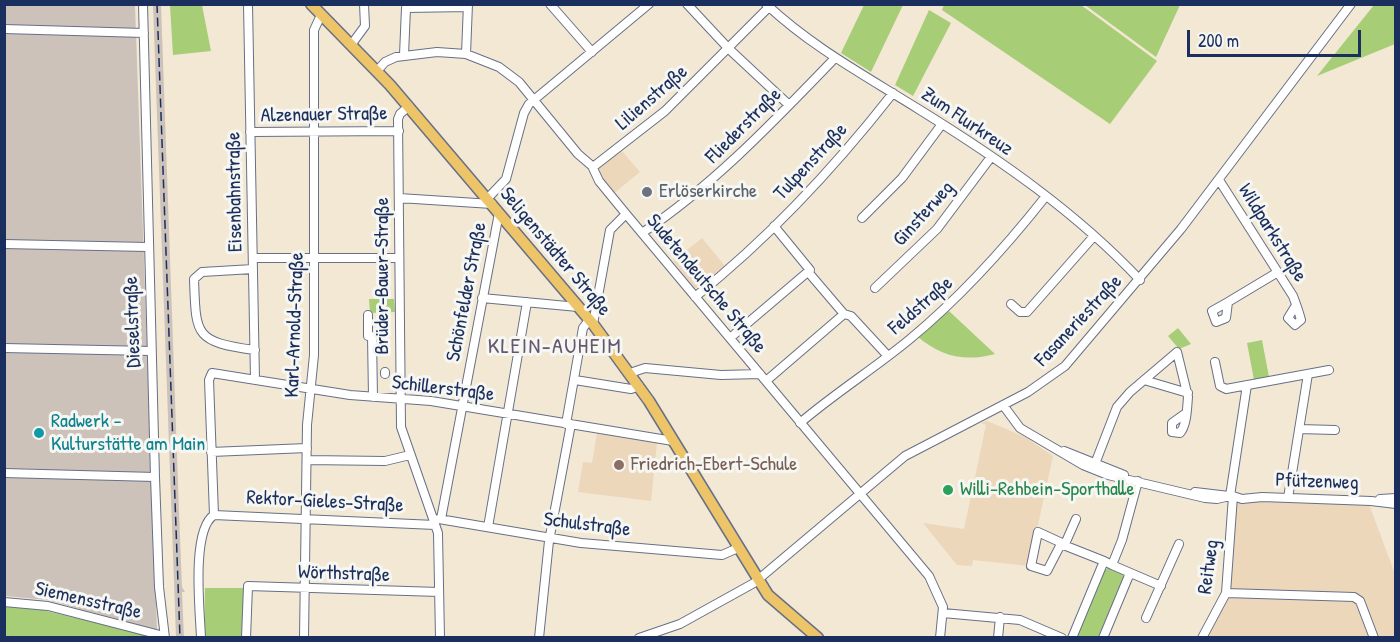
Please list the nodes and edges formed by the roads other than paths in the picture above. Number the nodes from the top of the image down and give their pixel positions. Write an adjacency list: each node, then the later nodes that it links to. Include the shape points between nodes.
1 (143, 4): 15 (street, Dieselstraße)
2 (249, 4): 30 (street, Eisenbahnstraße)
3 (311, 4): 13 (main road, Seligenstädter Straße)
4 (364, 4): 16 (street, via 364,29)
5 (550, 4): 12 (street)
6 (565, 4): 12 (street)
7 (649, 4): 18 (street)
8 (687, 4): 17 (street)
9 (1351, 4): 33 (street, Fasaneriestraße)
10 (468, 6): 19 (street); 20 (street, via 406,8)
11 (767, 6): 17 (street, Lilienstraße); 21 (street, Zum Flurkreuz, via 798,34)
12 (558, 12): 18 (street)
13 (321, 15): 16 (main road, Seligenstädter Straße); 28 (street, Karl-Arnold-Straße, via 314,27)
14 (4, 29): 15 (street)
15 (144, 33): 43 (street, Dieselstraße)
16 (351, 45): 22 (main road, Seligenstädter Straße)
17 (729, 49): 25 (street); 32 (street, Lilienstraße, via 665,111)
18 (592, 52): 24 (street)
19 (466, 54): 20 (street, Sudetendeutsche Straße); 24 (street, Sudetendeutsche Straße, via 504,70)
20 (404, 55): 22 (street, Sudetendeutsche Straße, via 388,60)
21 (835, 58): 23 (street, Zum Flurkreuz); 25 (street, Fliederstraße)
22 (377, 72): 26 (main road, Seligenstädter Straße)
23 (893, 93): 27 (street, Zum Flurkreuz); 39 (street, Tulpenstraße)
24 (537, 103): 32 (street, Sudetendeutsche Straße); 36 (street, via 526,109 505,182)
25 (789, 105): 40 (street, Fliederstraße, via 725,168)
26 (409, 106): 29 (street, Brüder-Bauer-Straße, via 400,114); 36 (main road, Seligenstädter Straße)
27 (942, 124): 31 (street, Zum Flurkreuz); 38 (street, via 902,178)
28 (314, 131): 29 (street, Alzenauer Straße); 30 (street, Alzenauer Straße); 45 (street, Karl-Arnold-Straße)
29 (399, 131): 35 (street, Brüder-Bauer-Straße)
30 (250, 132): 44 (street, Eisenbahnstraße)
31 (991, 157): 34 (street, Zum Flurkreuz); 51 (street, Ginsterweg, via 946,219)
32 (593, 167): 37 (street, Sudetendeutsche Straße, via 599,181)
33 (1219, 180): 49 (street, Wildparkstraße); 50 (street, Fasaneriestraße)
34 (1046, 196): 41 (street, Zum Flurkreuz); 66 (street, Feldstraße, via 966,289)
35 (399, 198): 36 (street); 46 (street, Brüder-Bauer-Straße)
36 (492, 205): 53 (street, Schönfelder Straße); 58 (main road, Seligenstädter Straße)
37 (626, 214): 40 (street, Sudetendeutsche Straße); 61 (street, via 610,230)
38 (862, 218)
39 (774, 226): 48 (street, via 810,268); 52 (street, Tulpenstraße)
40 (642, 233): 52 (street, Sudetendeutsche Straße)
41 (1094, 236): 50 (street, Zum Flurkreuz); 56 (street, via 1027,312 1020,312)
42 (4, 244): 43 (street)
43 (147, 247): 65 (street, Dieselstraße)
44 (253, 258): 45 (street); 47 (street, Eisenbahnstraße)
45 (314, 258): 46 (street); 77 (street, Karl-Arnold-Straße)
46 (399, 258): 80 (street, Brüder-Bauer-Straße, via 396,319)
47 (253, 269): 64 (street, Eisenbahnstraße); 64 (street, via 201,272 194,279 195,321 210,339)
48 (809, 273): 59 (street); 62 (street)
49 (1278, 273): 55 (street); 57 (street, Wildparkstraße)
50 (1140, 280): 81 (street, Fasaneriestraße, via 1065,366)
51 (875, 288)
52 (695, 297): 62 (street, Sudetendeutsche Straße)
53 (482, 298): 54 (street); 82 (street, Schönfelder Straße)
54 (526, 302): 58 (street); 84 (street)
55 (1228, 302)
56 (1011, 304)
57 (1296, 305)
58 (578, 307): 61 (main road, Seligenstädter Straße)
59 (844, 314): 66 (street, via 851,316); 71 (street)
60 (368, 315): 79 (street, via 368,336 374,336 380,370)
61 (591, 322): 69 (main road, Seligenstädter Straße); 73 (street, via 583,328)
62 (730, 338): 71 (street, Sudetendeutsche Straße)
63 (4, 348): 65 (street)
64 (255, 350): 72 (street, Eisenbahnstraße)
65 (151, 351): 96 (street, Dieselstraße)
66 (887, 355): 85 (street, Feldstraße)
67 (1215, 362): 75 (street, via 1220,386 1226,389)
68 (1329, 370): 70 (street)
69 (630, 373): 71 (street, via 645,368); 76 (main road, Seligenstädter Straße)
70 (1308, 374): 75 (street); 87 (street)
71 (763, 378): 85 (street, Sudetendeutsche Straße)
72 (255, 380): 77 (street, Schillerstraße); 91 (street, Schillerstraße, via 209,375)
73 (575, 380): 76 (street, via 631,389); 86 (street)
74 (1144, 380): 78 (street); 78 (street, via 1177,352); 94 (street, via 1115,411)
75 (1246, 385): 99 (street, Reitweg)
76 (639, 386): 89 (main road, Seligenstädter Straße)
77 (311, 389): 79 (street, Schillerstraße); 90 (street, Karl-Arnold-Straße)
78 (1188, 393): 83 (street)
79 (373, 398): 80 (street, Schillerstraße)
80 (400, 398): 82 (street, Schillerstraße); 92 (street, Brüder-Bauer-Straße, via 401,429)
81 (1003, 405): 94 (street, Pfützenweg, via 1017,425); 98 (street, Fasaneriestraße, via 913,451)
82 (463, 406): 84 (street, Schillerstraße); 107 (street, Schönfelder Straße)
83 (1186, 413)
84 (507, 414): 86 (street, Schillerstraße); 108 (street)
85 (800, 423): 98 (street, Sudetendeutsche Straße)
86 (569, 424): 89 (street, Schillerstraße); 109 (street)
87 (1299, 429): 88 (street); 100 (street)
88 (1335, 430)
89 (673, 441): 112 (main road, Seligenstädter Straße)
90 (307, 448): 91 (street); 93 (street, Karl-Arnold-Straße)
91 (212, 452): 104 (street)
92 (410, 455): 93 (street, via 385,461); 107 (street, Brüder-Bauer-Straße)
93 (307, 460): 105 (street, Karl-Arnold-Straße)
94 (1094, 466): 97 (street, Pfützenweg)
95 (4, 473): 96 (street)
96 (155, 477): 125 (street, Dieselstraße)
97 (1135, 480): 99 (street, Pfützenweg, via 1217,499); 113 (street, via 1122,540)
98 (860, 494): 115 (street, Fasaneriestraße); 121 (street, Sudetendeutsche Straße, via 929,576)
99 (1231, 496): 100 (street, Pfützenweg); 119 (street, Reitweg)
100 (1288, 498): 102 (street, Pfützenweg)
101 (1395, 498): 102 (street, Pfützenweg)
102 (1371, 501): 103 (street, Pfützenweg)
103 (1395, 504)
104 (214, 515): 105 (street, Rektor-Gieles-Straße); 126 (street, via 205,525 200,542)
105 (306, 518): 107 (street, Rektor-Gieles-Straße); 117 (street, Karl-Arnold-Straße)
106 (1076, 519): 110 (street)
107 (436, 521): 108 (street, Schulstraße); 118 (street)
108 (491, 528): 109 (street, Schulstraße)
109 (550, 538): 112 (street, Schulstraße, via 722,555); 130 (street)
110 (1064, 544): 110 (street, via 1038,532 1031,566 1047,571 1058,546); 113 (street)
111 (1179, 544): 116 (street)
112 (738, 548): 115 (main road, Seligenstädter Straße)
113 (1108, 563): 114 (street); 135 (street)
114 (1130, 573): 116 (street); 136 (street)
115 (757, 579): 124 (main road, Seligenstädter Straße, via 775,603); 131 (street, Fasaneriestraße, via 680,624)
116 (1161, 586): 123 (street)
117 (304, 589): 118 (street, Wörthstraße); 127 (street, Wörthstraße, via 248,586); 128 (street, Karl-Arnold-Straße)
118 (440, 592): 129 (street)
119 (1226, 593): 137 (street, Reitweg); 138 (street, via 1354,597 1360,601)
120 (4, 602): 125 (street, Siemensstraße, via 48,606)
121 (943, 613): 122 (street); 132 (street, Sudetendeutsche Straße)
122 (1000, 617): 133 (street); 134 (street, via 1024,621)
123 (1146, 618)
124 (811, 635)
125 (165, 637)
126 (201, 638)
127 (246, 638)
128 (304, 638)
129 (440, 638)
130 (539, 638)
131 (639, 638)
132 (940, 638)
133 (999, 638)
134 (1062, 638)
135 (1072, 638)
136 (1103, 638)
137 (1202, 638)
138 (1374, 638)

